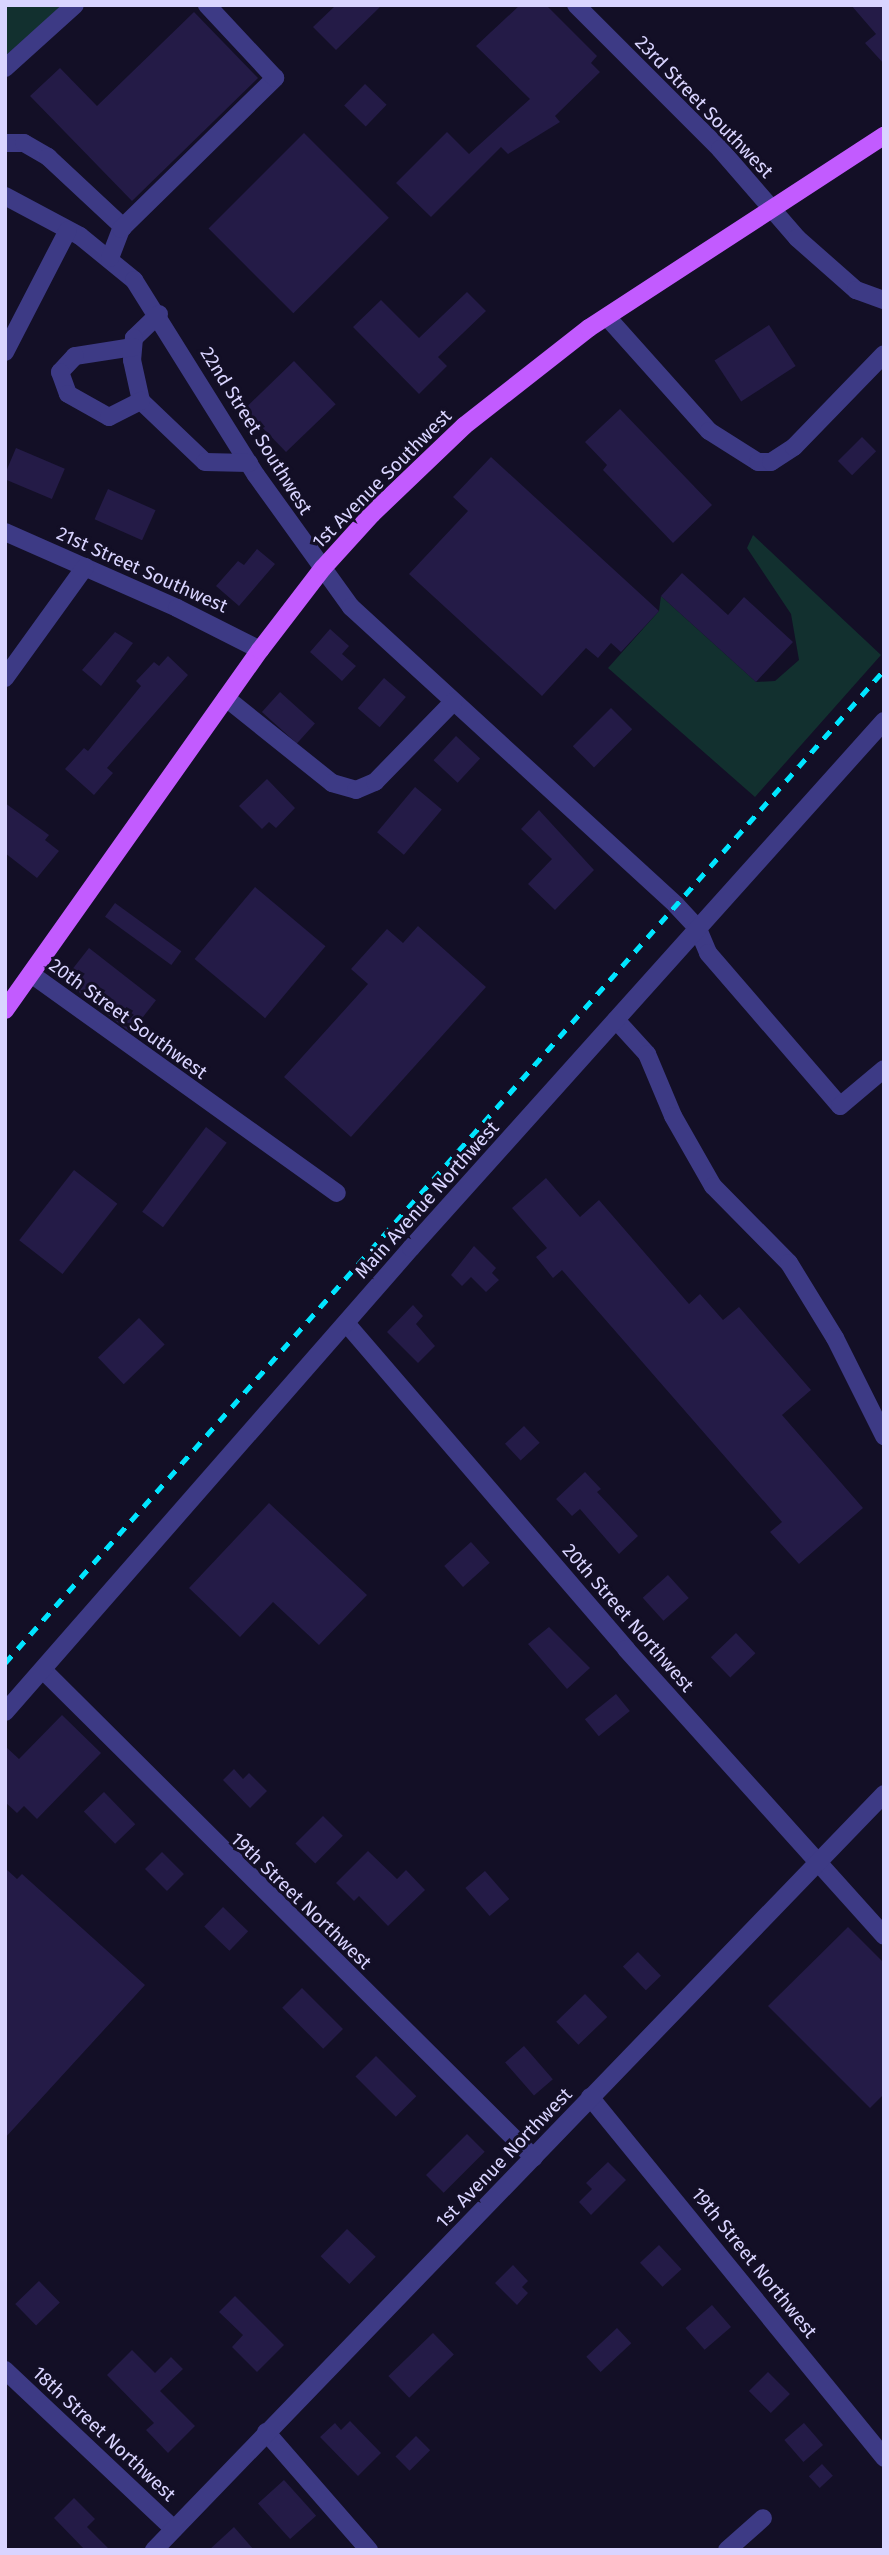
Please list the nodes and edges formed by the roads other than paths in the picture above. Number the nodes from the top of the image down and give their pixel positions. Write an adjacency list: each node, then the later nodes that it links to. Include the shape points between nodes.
1 (75, 5): 4 (street)
2 (207, 5): 9 (street, via 275,78)
3 (576, 5): 8 (street, 23rd Street Southwest, via 720,149)
4 (5, 68)
5 (884, 136): 8 (main road, 1st Avenue Southwest)
6 (5, 143): 9 (street, via 24,143 48,157)
7 (5, 197): 10 (street, 22nd Street Southwest)
8 (771, 209): 12 (street, 23rd Street Southwest, via 834,274 856,290); 14 (main road, 1st Avenue Southwest)
9 (123, 227): 11 (street)
10 (68, 230): 11 (street, 22nd Street Southwest); 16 (street)
11 (110, 258): 13 (street, 22nd Street Southwest)
12 (884, 300)
13 (159, 314): 15 (street, via 141,328); 19 (street, 22nd Street Southwest)
14 (607, 317): 17 (street, via 709,431 758,463 771,462 794,447); 22 (main road, 1st Avenue Southwest, via 464,426)
15 (134, 347): 18 (street); 18 (street, via 75,356 60,372 68,394 109,418)
16 (5, 352)
17 (884, 354)
18 (141, 401): 19 (street, via 197,457 226,466)
19 (249, 463): 22 (street, 22nd Street Southwest)
20 (5, 532): 21 (street, 21st Street Southwest)
21 (85, 567): 23 (street, 21st Street Southwest); 24 (street)
22 (323, 568): 23 (main road, 1st Avenue Southwest); 26 (street, 22nd Street Southwest, via 351,607)
23 (260, 650): 25 (main road, 1st Avenue Southwest)
24 (5, 678)
25 (226, 698): 26 (street, via 332,783 356,790 375,782); 29 (main road, 1st Avenue Southwest)
26 (453, 702): 28 (street, 22nd Street Southwest)
27 (884, 721): 28 (street, Main Avenue Northwest)
28 (698, 929): 31 (street, Main Avenue Northwest); 32 (street, 22nd Street Southwest, via 708,953 840,1106)
29 (31, 974): 30 (main road, 1st Avenue Southwest); 33 (street, 20th Street Southwest)
30 (5, 1010)
31 (616, 1020): 34 (street, Main Avenue Northwest); 35 (street, via 647,1054 673,1116 713,1186 789,1263 835,1338)
32 (884, 1069)
33 (337, 1193)
34 (346, 1323): 36 (street, Main Avenue Northwest); 39 (street, 20th Street Northwest)
35 (884, 1436)
36 (43, 1670): 37 (street, Main Avenue Northwest); 42 (street, 19th Street Northwest)
37 (5, 1712)
38 (884, 1794): 39 (street, 1st Avenue Northwest)
39 (817, 1866): 40 (street, 20th Street Northwest); 41 (street, 1st Avenue Northwest)
40 (884, 1936)
41 (590, 2097): 42 (street, 1st Avenue Northwest); 45 (street, 19th Street Northwest)
42 (534, 2158): 44 (street, 1st Avenue Northwest)
43 (5, 2370): 47 (street, 18th Street Northwest)
44 (266, 2432): 47 (street, 1st Avenue Northwest); 49 (street)
45 (884, 2458)
46 (763, 2518): 50 (street)
47 (174, 2529): 48 (street, 1st Avenue Northwest)
48 (154, 2550)
49 (369, 2550)
50 (727, 2550)

